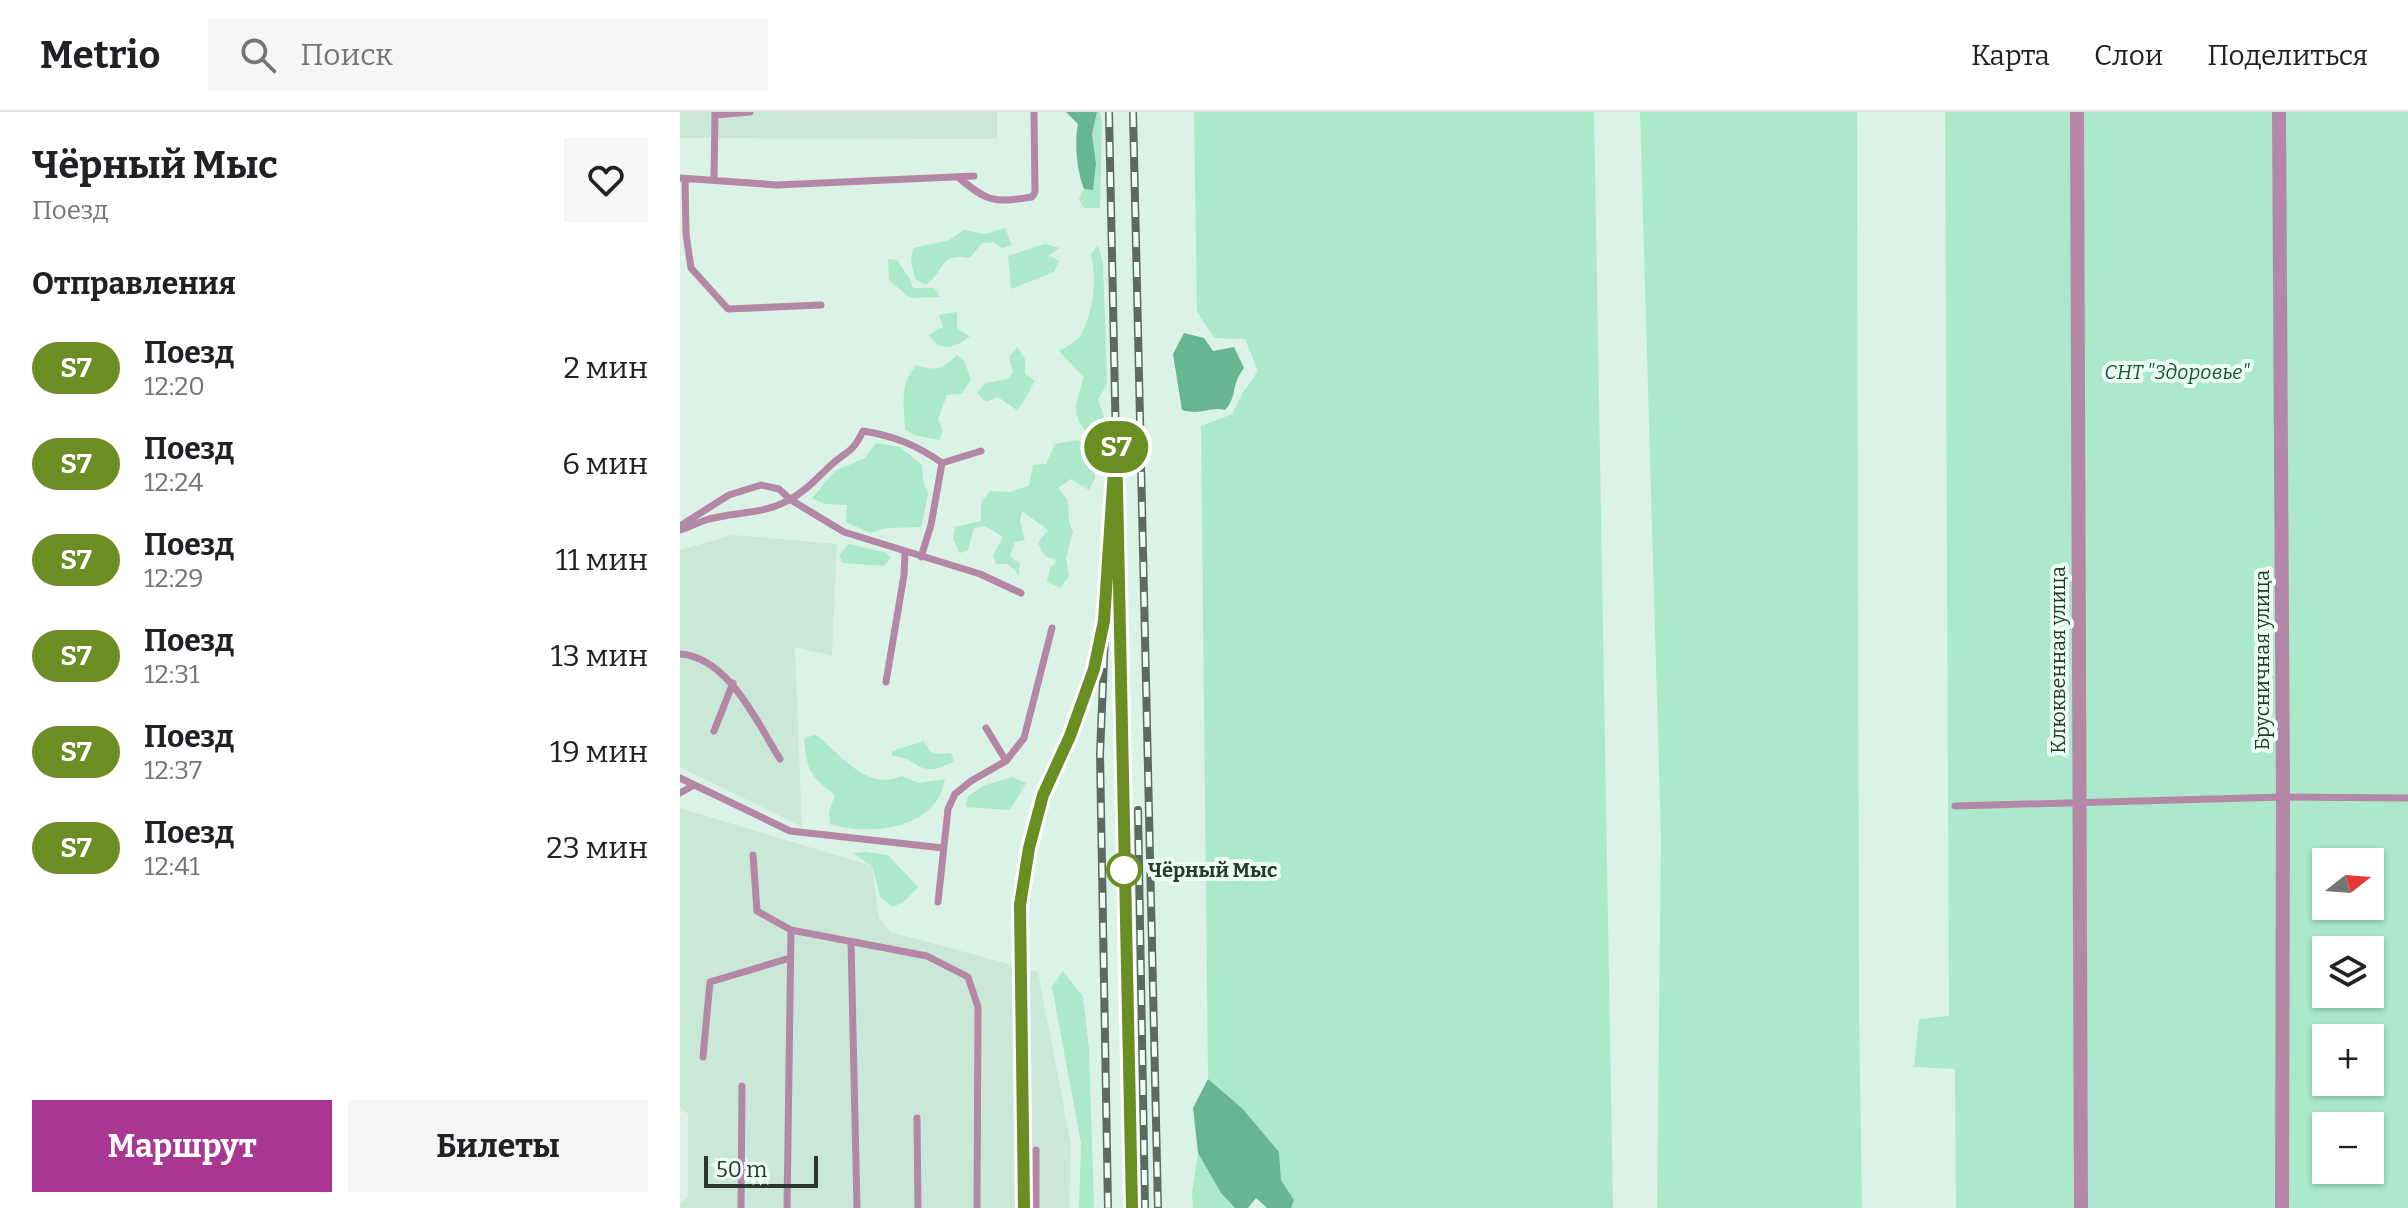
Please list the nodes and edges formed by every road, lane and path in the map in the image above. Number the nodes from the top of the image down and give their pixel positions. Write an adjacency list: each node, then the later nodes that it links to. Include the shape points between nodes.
1 (750, 112): 5 (lane)
2 (1034, 112): 7 (lane, via 1032,197 1005,202 978,194)
3 (2077, 112): 31 (street, Клюквенная улица)
4 (2279, 112): 29 (street, Брусничная улица)
5 (715, 113): 9 (lane)
6 (974, 176): 7 (lane)
7 (958, 177): 9 (lane, via 777,185)
8 (683, 178): 9 (lane); 10 (lane, via 691,268 728,309)
9 (714, 180)
10 (821, 305)
11 (981, 451): 12 (lane)
12 (942, 463): 13 (lane, via 916,445 863,431 855,448); 16 (lane)
13 (791, 500): 14 (lane); 14 (lane, via 779,489 761,485 729,495); 15 (lane, via 844,532)
14 (680, 528)
15 (905, 552): 16 (lane); 20 (lane)
16 (921, 557): 17 (lane)
17 (1021, 593)
18 (1052, 628): 25 (lane, via 1024,738)
19 (680, 654): 21 (lane, via 692,655)
20 (886, 682)
21 (733, 683): 23 (lane); 24 (lane)
22 (986, 728): 25 (lane)
23 (714, 731)
24 (780, 759)
25 (1006, 761): 33 (lane, via 955,794)
26 (680, 778): 27 (lane)
27 (694, 785): 28 (lane); 33 (lane, via 790,831)
28 (680, 793)
29 (2283, 797): 30 (lane); 31 (lane); 50 (street, Брусничная улица)
30 (2408, 798)
31 (2078, 801): 32 (lane); 49 (street, Клюквенная улица)
32 (1955, 806)
33 (943, 848): 35 (lane)
34 (753, 855): 36 (lane, via 757,911)
35 (938, 902)
36 (791, 930): 37 (lane); 38 (lane)
37 (851, 942): 45 (lane); 47 (lane, via 927,956 968,977 978,1007)
38 (790, 958): 39 (lane, via 710,982); 44 (lane)
39 (703, 1057)
40 (742, 1086): 43 (lane)
41 (917, 1118): 46 (lane)
42 (1036, 1150): 48 (lane)
43 (741, 1208)
44 (787, 1208)
45 (857, 1208)
46 (918, 1208)
47 (977, 1208)
48 (1036, 1208)
49 (2081, 1208)
50 (2282, 1208)

